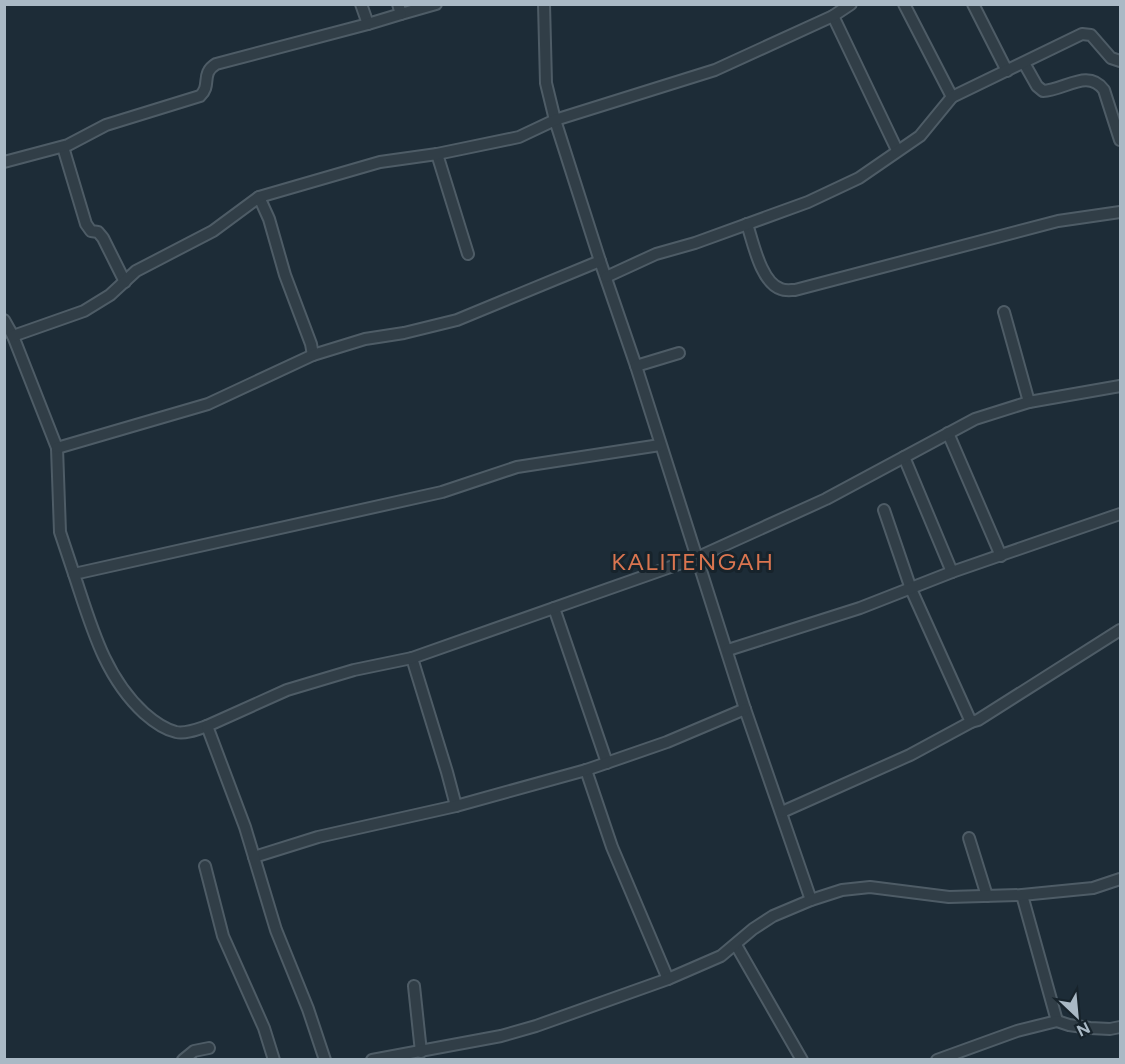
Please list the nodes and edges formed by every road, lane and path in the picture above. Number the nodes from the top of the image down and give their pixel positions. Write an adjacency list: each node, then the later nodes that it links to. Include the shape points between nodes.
1 (361, 4): 9 (street)
2 (436, 4): 7 (street)
3 (544, 4): 14 (street, via 546,83)
4 (851, 4): 8 (street)
5 (904, 4): 13 (street)
6 (973, 4): 12 (street)
7 (399, 9): 9 (street)
8 (832, 16): 14 (street, via 715,70); 17 (street)
9 (368, 24): 16 (street, via 216,64 206,74 206,89 200,96 106,124)
10 (1120, 61): 11 (street, via 1111,58 1087,33)
11 (1024, 63): 12 (street); 15 (street, via 1043,91 1086,80 1099,84)
12 (1007, 71): 13 (street)
13 (952, 97): 17 (street, via 920,136)
14 (555, 120): 18 (street, via 519,137); 24 (street)
15 (1120, 140)
16 (63, 147): 19 (street); 26 (street, via 86,224 104,238)
17 (897, 150): 22 (street, via 859,178)
18 (437, 154): 20 (street, via 380,162); 23 (street)
19 (4, 162)
20 (259, 197): 26 (street, via 213,231 136,272); 31 (street)
21 (1120, 212): 22 (street, via 1058,221 795,290 782,290 768,279)
22 (747, 224): 25 (street, via 656,254)
23 (468, 254)
24 (600, 261): 25 (street); 31 (street, via 457,320 365,339)
25 (606, 277): 32 (street)
26 (125, 282): 29 (street, via 84,311)
27 (1004, 312): 34 (street)
28 (4, 320): 29 (street)
29 (13, 336): 37 (street)
30 (679, 353): 32 (street)
31 (313, 355): 37 (street, via 208,404)
32 (636, 366): 36 (street)
33 (1120, 386): 34 (street)
34 (1029, 402): 35 (street, via 975,419)
35 (948, 433): 38 (street); 41 (street)
36 (660, 445): 42 (street); 44 (street, via 517,467 442,492)
37 (57, 448): 44 (street, via 60,532)
38 (904, 457): 42 (street, via 826,500); 43 (street)
39 (884, 510): 45 (street)
40 (1120, 514): 41 (street)
41 (1001, 556): 43 (street)
42 (696, 558): 46 (street); 48 (street)
43 (952, 572): 45 (street)
44 (74, 574): 52 (street, via 99,650 138,708 156,724 177,733)
45 (911, 589): 48 (street); 51 (street)
46 (554, 608): 49 (street); 53 (street)
47 (1120, 630): 51 (street)
48 (728, 650): 50 (street)
49 (412, 658): 52 (street, via 287,690); 55 (street)
50 (745, 709): 53 (street); 56 (street)
51 (971, 722): 56 (street, via 910,755)
52 (207, 726): 58 (street)
53 (607, 763): 54 (street)
54 (586, 770): 55 (street); 65 (street, via 612,847)
55 (456, 806): 58 (street, via 318,837)
56 (782, 812): 63 (street)
57 (969, 838): 62 (street)
58 (254, 857): 73 (street, via 276,930)
59 (205, 866): 72 (street, via 223,936)
60 (1120, 879): 61 (street, via 1093,888)
61 (1022, 895): 62 (street); 67 (street)
62 (987, 896): 63 (street, via 949,897 870,887 842,890)
63 (811, 900): 64 (street, via 773,916)
64 (736, 945): 65 (street, via 721,956); 75 (street)
65 (668, 979): 70 (street, via 536,1026)
66 (414, 986): 70 (street)
67 (1057, 1021): 68 (street, via 1090,1028); 76 (street)
68 (1120, 1027)
69 (209, 1048): 71 (street, via 194,1051)
70 (421, 1052): 74 (street)
71 (183, 1059)
72 (274, 1059)
73 (325, 1059)
74 (372, 1059)
75 (802, 1059)
76 (937, 1059)

